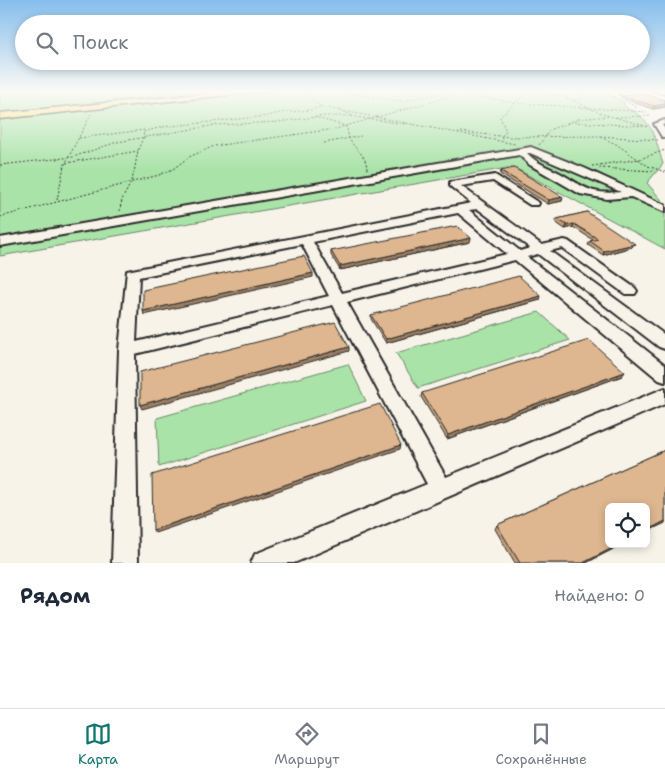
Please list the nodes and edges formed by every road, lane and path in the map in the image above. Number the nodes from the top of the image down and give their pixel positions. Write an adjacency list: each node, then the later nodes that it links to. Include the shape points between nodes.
1 (91, 117): 25 (path)
2 (257, 117): 17 (path)
3 (303, 117): 24 (path, via 216,125)
4 (314, 117): 15 (path)
5 (357, 117): 11 (path)
6 (369, 117): 11 (path)
7 (378, 117): 14 (path)
8 (501, 117): 22 (path, via 506,131)
9 (598, 117): 13 (path)
10 (617, 117): 16 (path)
11 (364, 119): 14 (path); 15 (path)
12 (665, 122): 19 (street, via 658,124)
13 (567, 123): 16 (path, via 598,121); 20 (path, via 551,128)
14 (405, 124): 18 (path)
15 (345, 126): 26 (path); 42 (path, via 214,146 189,157 173,169)
16 (644, 126): 19 (path)
17 (146, 130): 24 (path); 25 (path)
18 (456, 132): 22 (path); 27 (path)
19 (663, 133)
20 (545, 135): 22 (path); 23 (path); 32 (path, via 538,146)
21 (361, 136): 26 (path)
22 (502, 136): 27 (path)
23 (598, 136): 28 (path); 34 (path, via 612,140)
24 (144, 137): 31 (path); 33 (path)
25 (78, 138): 33 (path)
26 (349, 139): 29 (path); 41 (path, via 359,148 368,166)
27 (504, 141): 32 (path)
28 (665, 141)
29 (324, 143)
30 (665, 150): 34 (path)
31 (139, 151): 35 (path); 42 (path)
32 (526, 151): 38 (street); 41 (street); 43 (street, via 527,160 581,191 603,198)
33 (68, 158): 35 (path); 36 (path)
34 (640, 160): 37 (path, via 591,166); 39 (path)
35 (66, 163): 44 (path, via 58,184)
36 (0, 165)
37 (597, 168): 38 (path); 39 (path)
38 (581, 170): 43 (street)
39 (659, 171): 40 (path)
40 (665, 172)
41 (366, 178): 50 (street)
42 (131, 182): 44 (path); 50 (path, via 121,199 120,211)
43 (632, 194): 48 (street)
44 (57, 200): 49 (path)
45 (534, 202): 46 (street, via 495,178 453,184)
46 (480, 205): 47 (street); 53 (street)
47 (460, 208): 51 (street); 54 (street)
48 (665, 210)
49 (0, 217)
50 (124, 219): 52 (street)
51 (305, 239): 56 (street); 58 (street, via 132,274)
52 (0, 242)
53 (541, 250): 54 (street); 55 (street, via 564,244); 57 (street)
54 (517, 256): 56 (street); 59 (street)
55 (630, 291)
56 (336, 300): 58 (street); 61 (street)
57 (664, 341)
58 (126, 350): 62 (street)
59 (665, 375)
60 (665, 396): 61 (street)
61 (441, 489): 63 (street)
62 (125, 563)
63 (264, 563)

